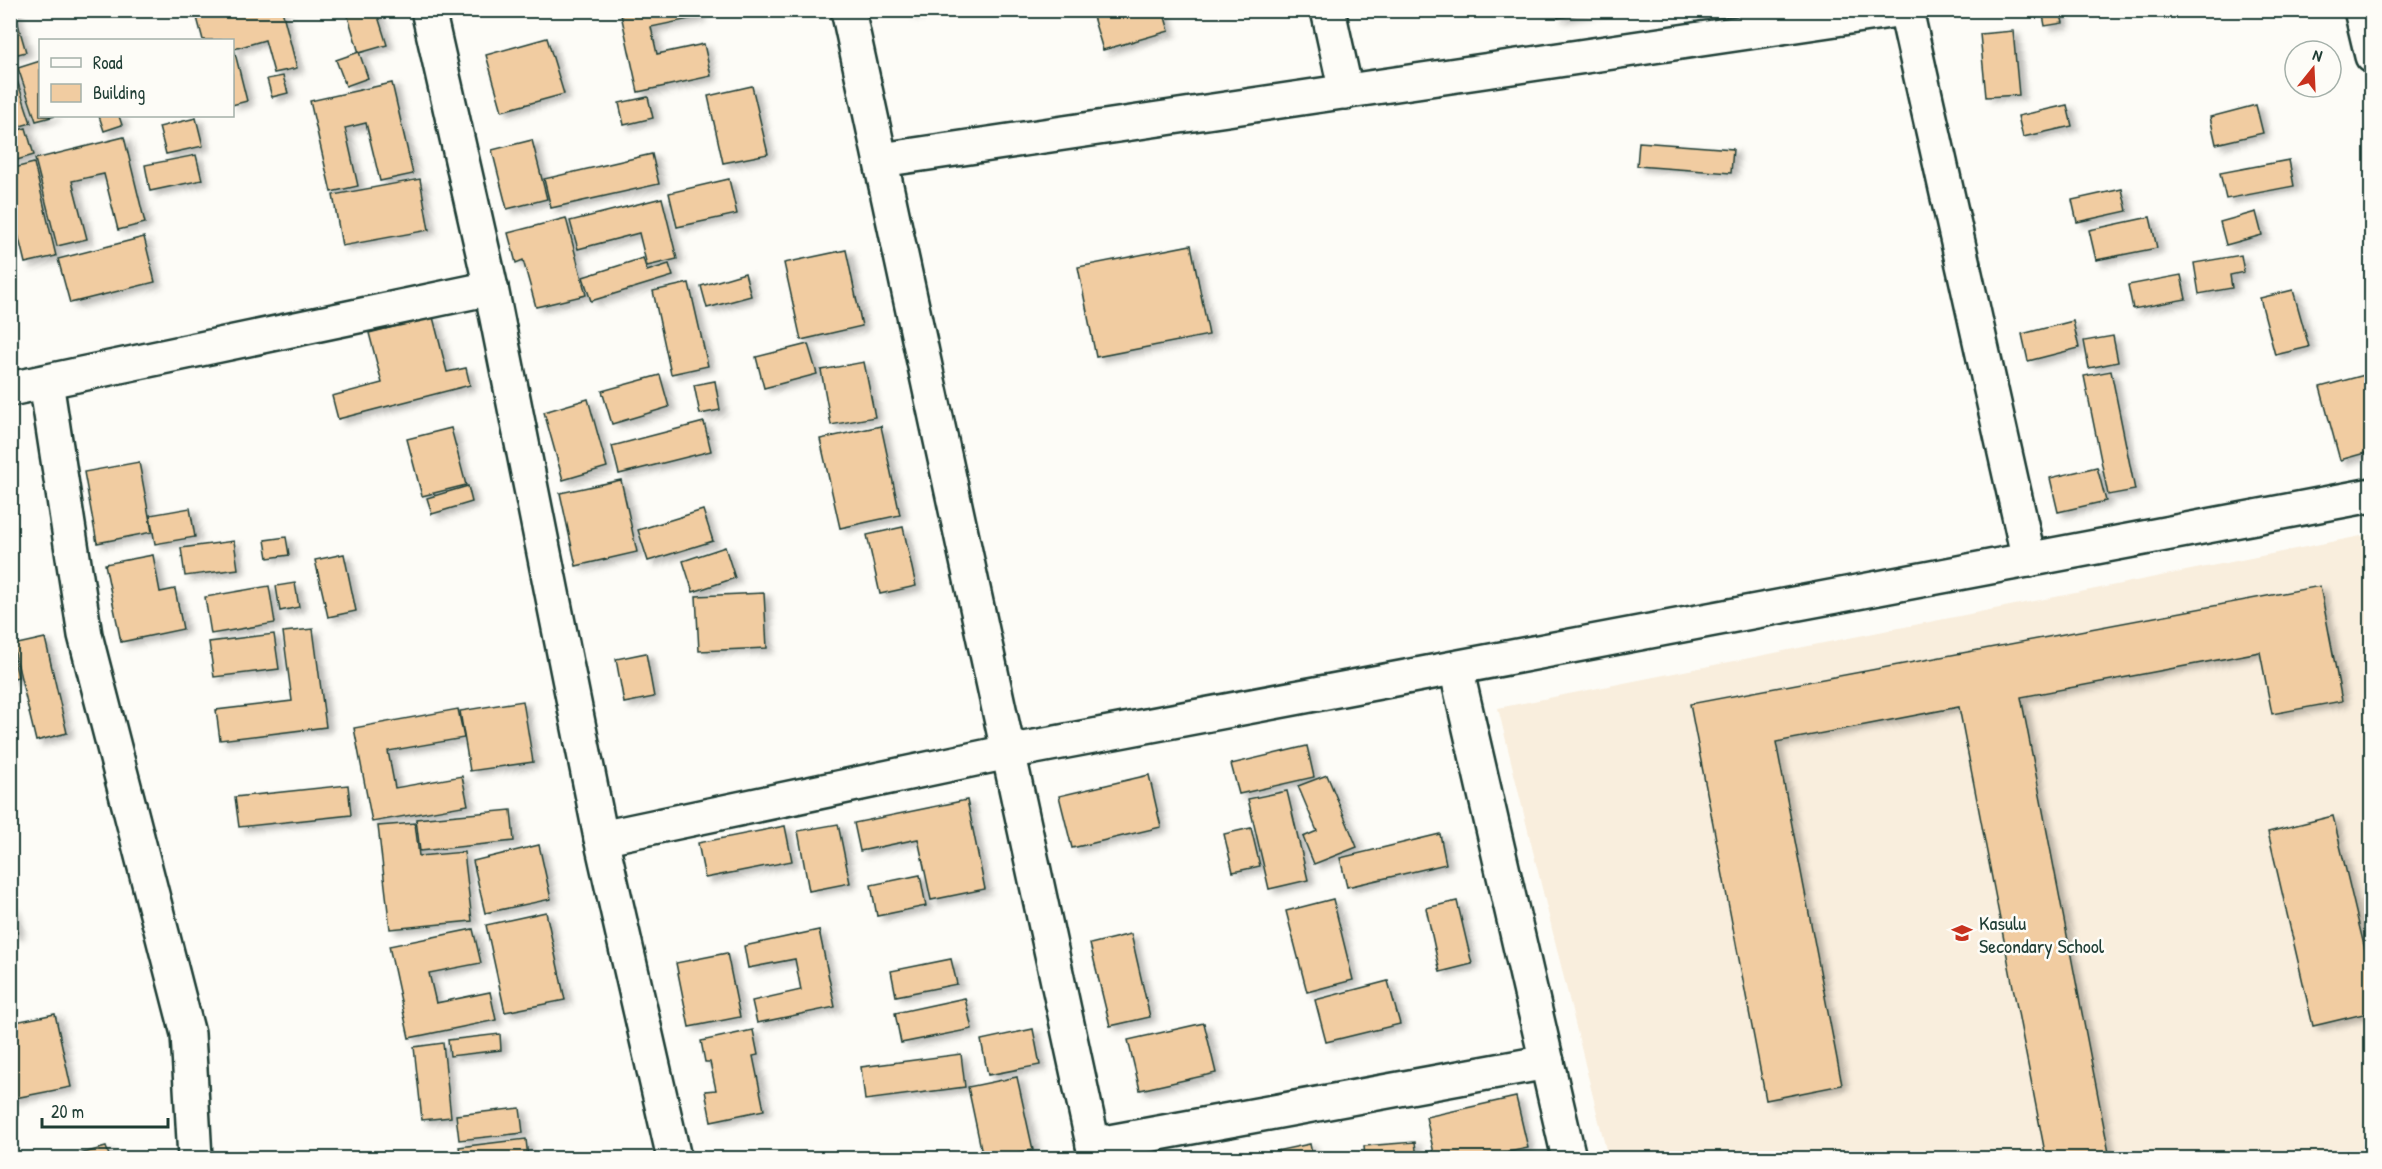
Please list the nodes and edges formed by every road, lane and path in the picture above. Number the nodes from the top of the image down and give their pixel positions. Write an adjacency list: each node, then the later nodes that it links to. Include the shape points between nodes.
1 (428, 10): 10 (street)
2 (848, 10): 9 (street)
3 (1328, 10): 8 (street)
4 (1897, 10): 8 (street)
5 (1906, 10): 14 (street)
6 (2361, 10): 7 (street)
7 (2372, 56)
8 (1346, 92): 9 (street)
9 (880, 160): 16 (street)
10 (491, 288): 11 (street); 17 (street)
11 (46, 382): 12 (street); 20 (street, via 85,635 189,1034)
12 (10, 389)
13 (2372, 495): 14 (street)
14 (2030, 560): 15 (street)
15 (1456, 668): 16 (street); 18 (street)
16 (1008, 752): 17 (street); 19 (street)
17 (601, 838): 21 (street)
18 (1547, 1062): 19 (street); 22 (street)
19 (1094, 1152)
20 (195, 1158)
21 (674, 1158)
22 (1569, 1158)

